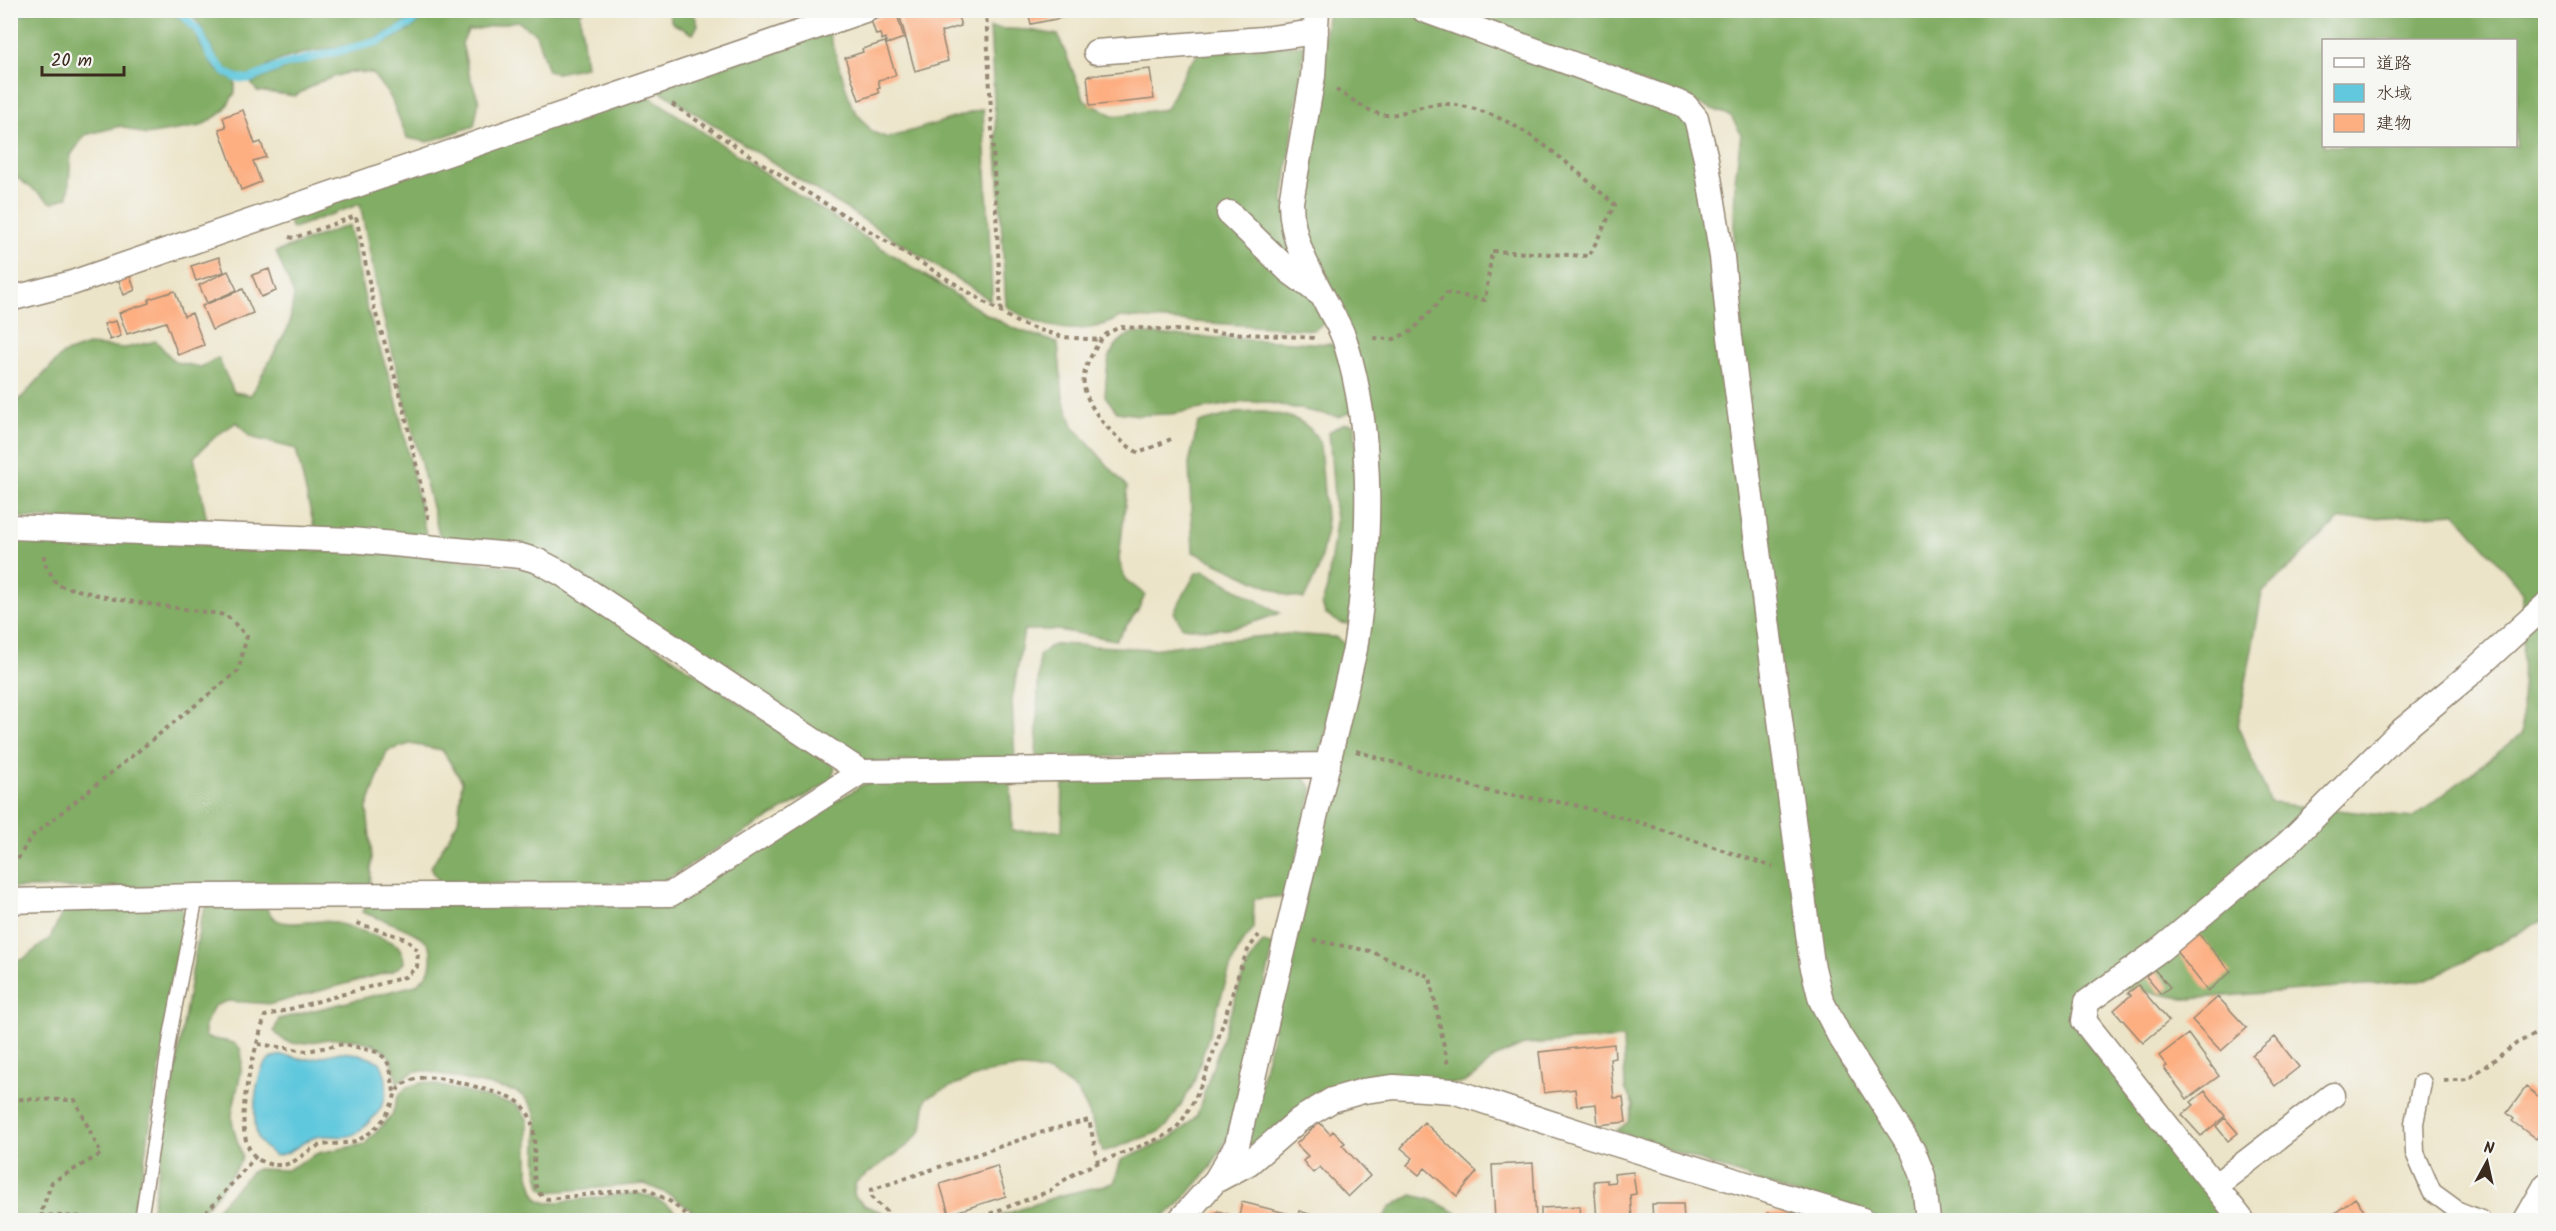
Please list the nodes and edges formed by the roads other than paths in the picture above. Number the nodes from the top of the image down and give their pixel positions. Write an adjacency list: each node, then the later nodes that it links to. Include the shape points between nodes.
1 (865, 10): 7 (street, via 72,284)
2 (1424, 10): 22 (street, via 1684,105 1696,118 1722,257 1812,964 1821,1000 1839,1035 1914,1151 1923,1176)
3 (1316, 21): 4 (street, via 1263,39); 6 (street, via 1313,76 1291,221 1295,241)
4 (1096, 52)
5 (1229, 213): 6 (street, via 1290,272)
6 (1323, 296): 10 (street, via 1344,337 1355,372 1364,429 1367,512 1365,580 1355,649)
7 (10, 300)
8 (10, 527): 11 (street, via 351,540 521,556 561,573)
9 (2546, 605): 18 (street, via 2399,733 2288,843 2161,949 2087,1002 2084,1022)
10 (1330, 755): 11 (street); 16 (street, via 1237,1145)
11 (861, 772): 12 (street, via 671,894)
12 (197, 896): 13 (street); 19 (lane)
13 (13, 901)
14 (2422, 1083): 24 (street, via 2414,1123 2415,1153 2432,1192 2458,1211)
15 (2333, 1095): 18 (street)
16 (1216, 1180): 20 (street); 21 (street, via 1249,1163 1299,1120 1332,1100 1394,1087 1453,1090)
17 (2546, 1185): 25 (street)
18 (2215, 1186): 23 (street)
19 (141, 1221)
20 (1180, 1221)
21 (1863, 1221)
22 (1928, 1221)
23 (2242, 1221)
24 (2481, 1221)
25 (2526, 1221)

